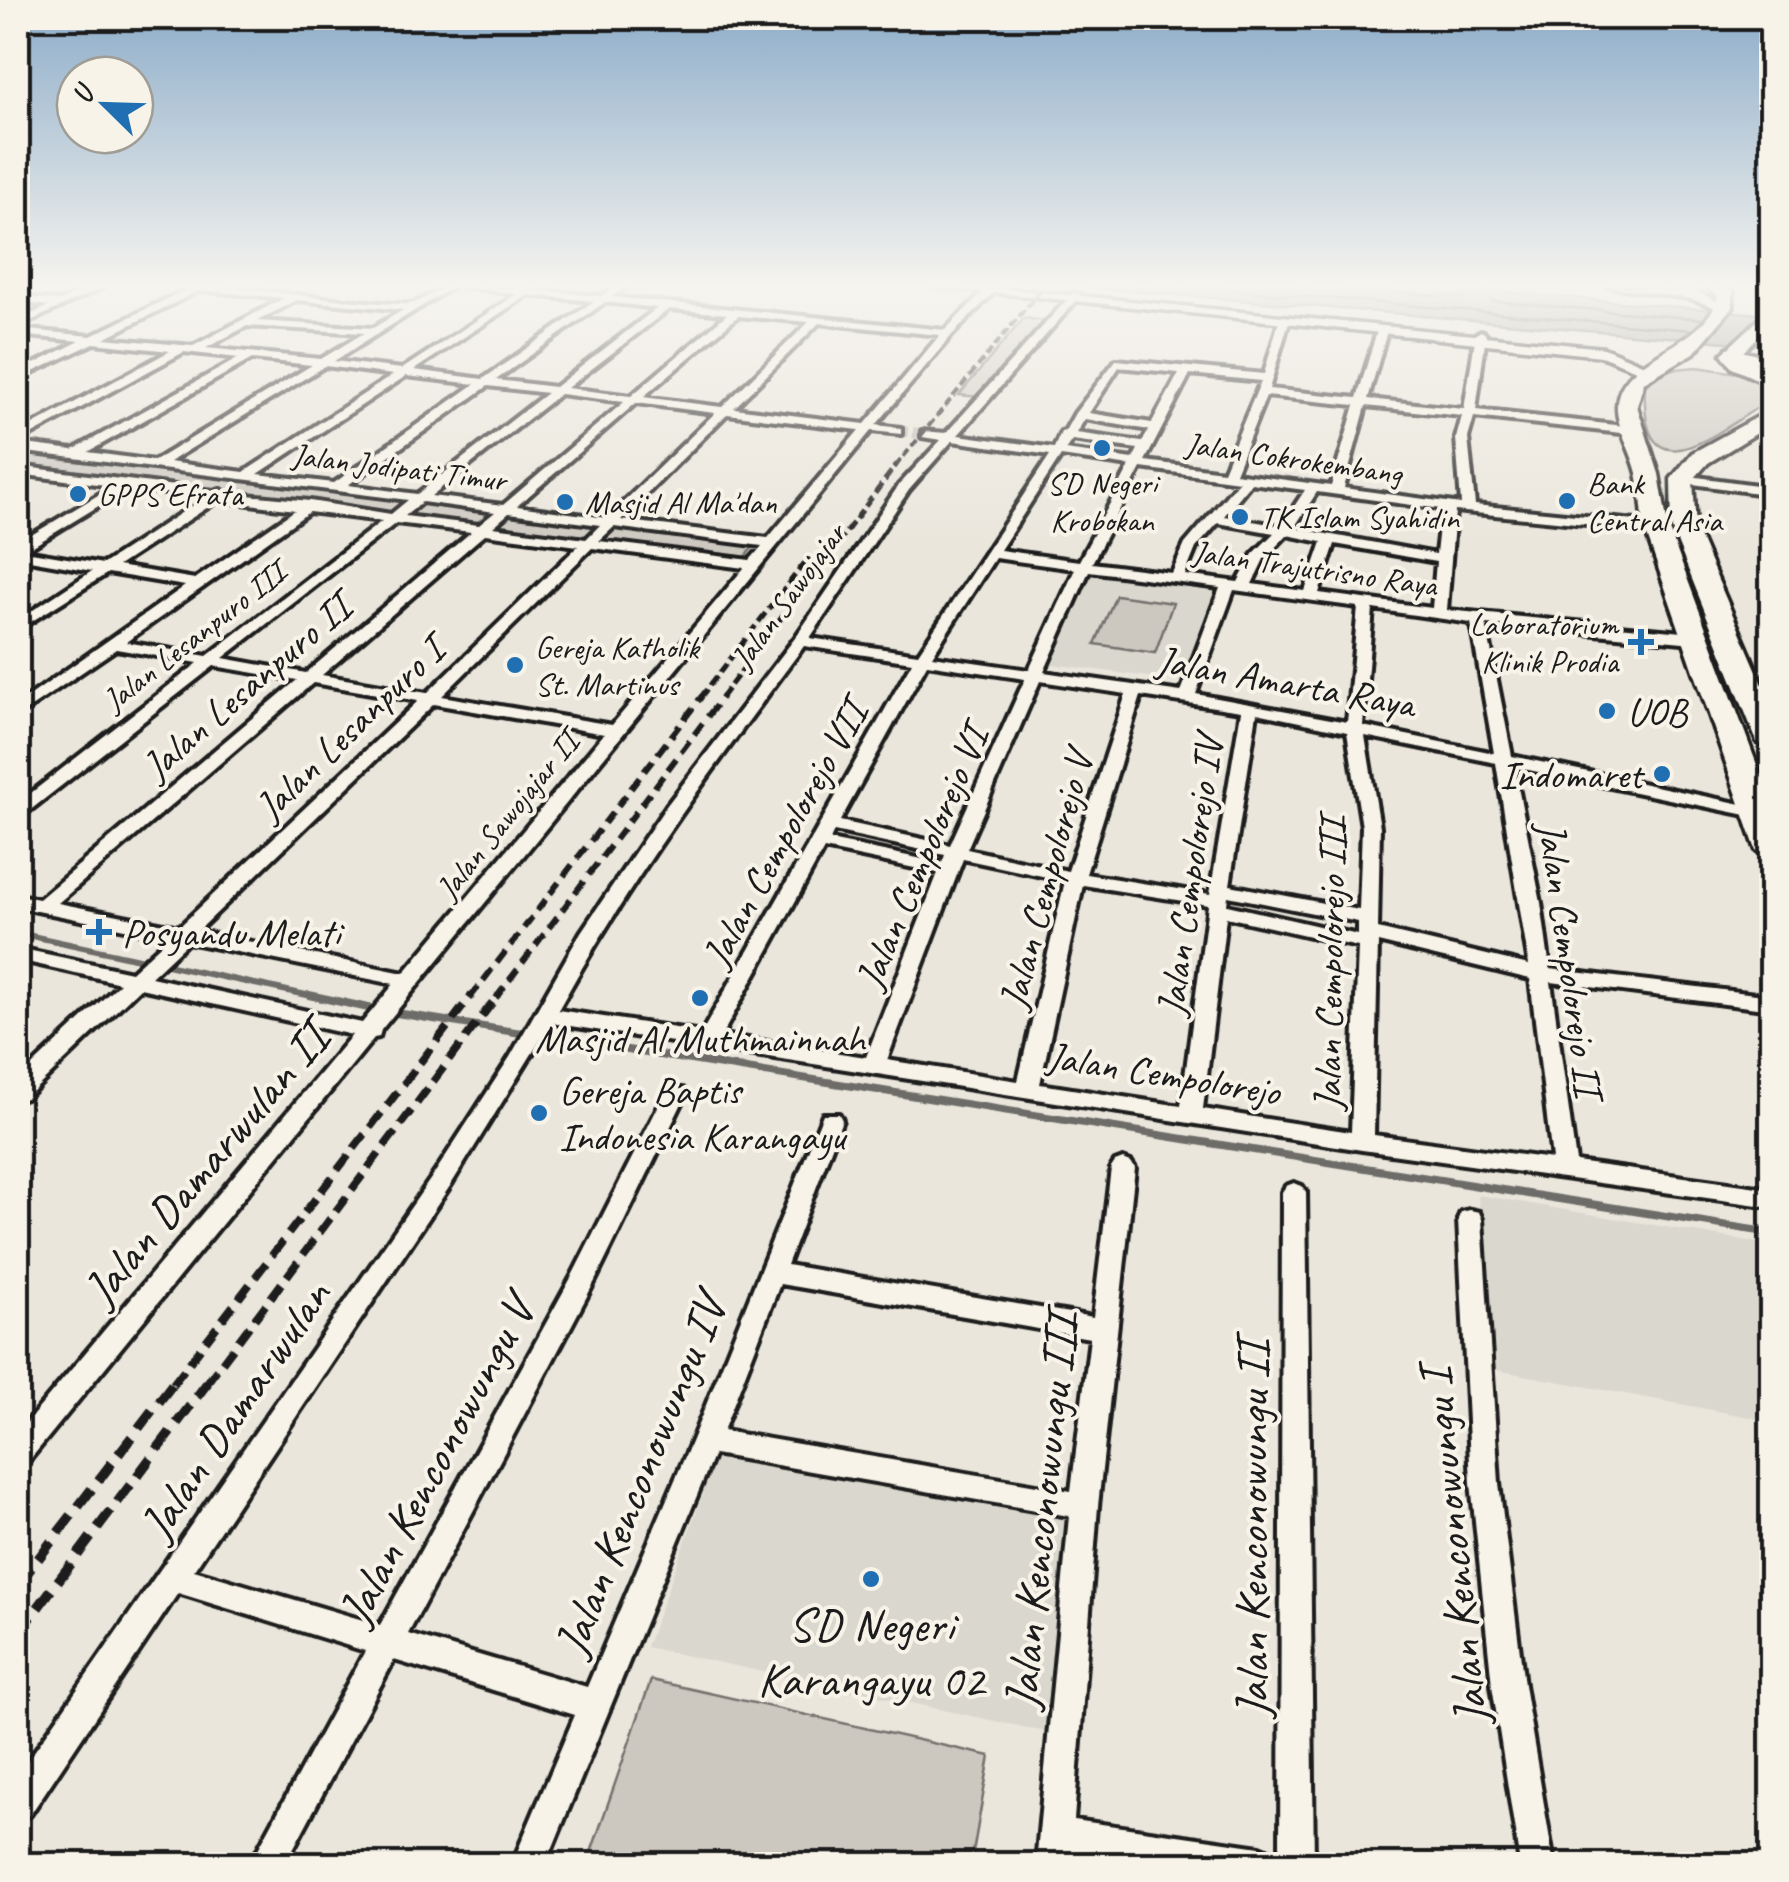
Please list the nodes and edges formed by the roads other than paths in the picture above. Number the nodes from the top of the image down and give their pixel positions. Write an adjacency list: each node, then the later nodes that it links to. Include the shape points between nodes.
1 (141, 374): 35 (street)
2 (218, 374): 40 (street)
3 (305, 374): 42 (street)
4 (399, 374): 47 (street)
5 (419, 374): 20 (street)
6 (498, 374): 20 (street)
7 (579, 374): 21 (street, Jalan Lesanpuro III)
8 (664, 374): 23 (street, Jalan Lesanpuro II)
9 (762, 374): 25 (street, Jalan Lesanpuro I)
10 (913, 374): 29 (street, Jalan Sawojajar II)
11 (1005, 374): 34 (street, Jalan Sawojajar)
12 (1111, 374): 27 (street, Jalan Cempolorejo VII)
13 (1184, 374): 30 (street, Jalan Cempolorejo VI)
14 (1225, 374): 19 (street)
15 (1269, 374): 19 (street)
16 (1370, 374): 24 (street)
17 (1475, 374): 26 (street)
18 (1641, 374): 36 (highway, via 1627,406)
19 (1268, 378): 22 (street)
20 (488, 381): 21 (street); 51 (street)
21 (559, 389): 23 (street); 59 (street, Jalan Lesanpuro III)
22 (1262, 392): 24 (street, Jalan Cokrokembang); 46 (street)
23 (635, 399): 25 (street); 61 (street, Jalan Lesanpuro II)
24 (1361, 403): 26 (street, Jalan Cokrokembang); 55 (street)
25 (726, 409): 29 (street); 65 (street, Jalan Lesanpuro I)
26 (1469, 414): 36 (street, Jalan Cokrokembang); 60 (street, via 1462,438)
27 (1079, 415): 30 (street); 33 (street, Jalan Cempolorejo VII)
28 (1772, 415): 41 (highway)
29 (868, 427): 31 (street); 67 (street, Jalan Sawojajar II)
30 (1158, 428): 37 (street, Jalan Cempolorejo VI)
31 (897, 431)
32 (926, 434): 34 (street, Jalan Cokrokembang)
33 (1065, 435): 37 (street); 39 (street, Jalan Cempolorejo VII)
34 (948, 437): 39 (street, Jalan Cokrokembang); 83 (street, Jalan Sawojajar, via 904,488)
35 (18, 438)
36 (1635, 440): 41 (highway, via 1673,459); 63 (highway)
37 (1148, 446): 43 (street, Jalan Cempolorejo VI)
38 (18, 447): 40 (street, Jalan Jodipati Timur)
39 (1055, 452): 43 (street, Jalan Cokrokembang); 69 (street, Jalan Cempolorejo VII)
40 (76, 454): 42 (street, Jalan Jodipati Timur); 45 (street)
41 (1700, 458): 48 (highway)
42 (158, 464): 47 (street, Jalan Jodipati Timur); 50 (street)
43 (1139, 464): 46 (street, Jalan Cokrokembang); 71 (street, Jalan Cempolorejo VI)
44 (18, 470): 45 (street)
45 (43, 473): 50 (street); 52 (street)
46 (1227, 476): 49 (street, Jalan Cokrokembang)
47 (244, 477): 51 (street, Jalan Jodipati Timur); 56 (street)
48 (1682, 478): 54 (street); 96 (highway, via 1684,529)
49 (1248, 479): 53 (street, Jalan Cokrokembang); 62 (street)
50 (126, 484): 56 (street); 68 (street)
51 (337, 486): 57 (street); 59 (street, Jalan Jodipati Timur)
52 (18, 488)
53 (1312, 489): 55 (street, Jalan Cokrokembang); 64 (street)
54 (1772, 491)
55 (1336, 492): 58 (street, Jalan Cokrokembang)
56 (216, 495): 57 (street); 73 (street)
57 (314, 502): 59 (street); 75 (street)
58 (1452, 507): 60 (street, Jalan Cokrokembang); 70 (street, via 1446,511)
59 (407, 508): 61 (street); 61 (street, Jalan Jodipati Timur); 86 (street, Jalan Lesanpuro III)
60 (1471, 509): 63 (street, Jalan Cokrokembang)
61 (494, 518): 65 (street); 65 (street, Jalan Jodipati Timur); 88 (street, Jalan Lesanpuro II)
62 (1213, 518): 64 (street); 74 (street)
63 (1656, 527): 82 (highway)
64 (1284, 531): 66 (street); 76 (street)
65 (602, 533): 67 (street, Jalan Jodipati Timur); 72 (street); 91 (street, Jalan Lesanpuro I)
66 (1330, 539): 70 (street); 77 (street)
67 (773, 543): 72 (street, Jalan Sawojajar II)
68 (18, 552): 73 (street)
69 (989, 553): 71 (street, Jalan Trajutrisno Raya); 85 (street, Jalan Cempolorejo VII)
70 (1442, 559): 79 (street)
71 (1085, 563): 74 (street, Jalan Trajutrisno Raya); 87 (street, Jalan Cempolorejo VI)
72 (754, 565): 95 (street, Jalan Sawojajar II)
73 (104, 570): 75 (street); 81 (street)
74 (1178, 575): 76 (street, Jalan Trajutrisno Raya)
75 (198, 584): 84 (street)
76 (1237, 584): 77 (street, Jalan Trajutrisno Raya); 90 (street)
77 (1310, 595): 78 (street, Jalan Trajutrisno Raya)
78 (1366, 602): 79 (street, Jalan Trajutrisno Raya); 94 (street, Jalan Cempolorejo III)
79 (1439, 614): 80 (street, Jalan Trajutrisno Raya)
80 (1478, 619): 82 (street, Jalan Trajutrisno Raya); 97 (street, Jalan Cempolorejo II)
81 (18, 626)
82 (1694, 638): 99 (highway)
83 (800, 641): 85 (street, Jalan Amarta Raya); 117 (street, Jalan Sawojajar, via 673,809 591,932)
84 (112, 644): 86 (street); 93 (street)
85 (922, 659): 87 (street, Jalan Amarta Raya); 100 (street, Jalan Cempolorejo VII)
86 (209, 661): 88 (street); 98 (street, Jalan Lesanpuro III)
87 (1037, 676): 89 (street, Jalan Amarta Raya); 104 (street, Jalan Cempolorejo VI)
88 (309, 678): 91 (street); 108 (street, Jalan Lesanpuro II)
89 (1134, 689): 90 (street, Jalan Amarta Raya); 105 (street, Jalan Cempolorejo V)
90 (1187, 697): 92 (street, Jalan Amarta Raya)
91 (431, 698): 95 (street); 110 (street, Jalan Lesanpuro I)
92 (1250, 707): 94 (street, Jalan Amarta Raya); 106 (street, Jalan Cempolorejo IV)
93 (18, 712)
94 (1355, 727): 97 (street, Jalan Amarta Raya); 109 (street, Jalan Cempolorejo III, via 1371,827)
95 (619, 731): 114 (street, Jalan Sawojajar II)
96 (1772, 742)
97 (1508, 760): 99 (street, Jalan Amarta Raya); 112 (street, Jalan Cempolorejo II)
98 (18, 811)
99 (1756, 812): 102 (highway)
100 (830, 825): 101 (street, Jalan Cempolorejo VII); 103 (street)
101 (820, 844): 103 (street); 118 (street, Jalan Cempolorejo VII)
102 (1772, 850)
103 (908, 852): 104 (street)
104 (952, 861): 105 (street); 120 (street, Jalan Cempolorejo VI)
105 (1075, 878): 106 (street); 121 (street, Jalan Cempolorejo V)
106 (1218, 900): 109 (street); 124 (street, Jalan Cempolorejo IV)
107 (18, 901): 108 (street)
108 (42, 906): 110 (street)
109 (1368, 931): 112 (street); 126 (street, Jalan Cempolorejo III)
110 (185, 935): 113 (street, Jalan Lesanpuro I); 114 (street)
111 (18, 954): 113 (street)
112 (1538, 974): 115 (street); 128 (street, Jalan Cempolorejo II)
113 (138, 977): 116 (street); 122 (street, Jalan Lesanpuro I)
114 (412, 981): 116 (street, Jalan Sawojajar II)
115 (1772, 1003)
116 (382, 1018): 135 (street, Jalan Damarwulan II)
117 (544, 1018): 118 (street, Jalan Cempolorejo); 119 (street, Jalan Sawojajar)
118 (707, 1042): 120 (street, Jalan Cempolorejo)
119 (519, 1060): 137 (street, Jalan Damarwulan)
120 (874, 1066): 121 (street, Jalan Cempolorejo)
121 (1026, 1090): 124 (street, Jalan Cempolorejo)
122 (18, 1092)
123 (675, 1095): 138 (street, Jalan Kenconowungu V)
124 (1191, 1115): 126 (street, Jalan Cempolorejo)
125 (830, 1120): 132 (street, Jalan Kenconowungu IV)
126 (1362, 1142): 128 (street, Jalan Cempolorejo)
127 (1123, 1168): 133 (street, Jalan Kenconowungu III)
128 (1566, 1168): 130 (street, Jalan Cempolorejo)
129 (1294, 1192): 145 (street, Jalan Kenconowungu II)
130 (1772, 1198)
131 (1470, 1219): 146 (street, Jalan Kenconowungu I, via 1485,1483)
132 (770, 1272): 133 (street); 134 (street, Jalan Kenconowungu IV)
133 (1102, 1329): 136 (street, Jalan Kenconowungu III)
134 (706, 1440): 136 (street); 139 (street, Jalan Kenconowungu IV)
135 (18, 1454)
136 (1084, 1506): 141 (street, Jalan Kenconowungu III)
137 (175, 1578): 138 (street); 140 (street, Jalan Damarwulan)
138 (388, 1644): 139 (street); 142 (street, Jalan Kenconowungu V)
139 (593, 1705): 143 (street, Jalan Kenconowungu IV)
140 (18, 1803)
141 (1053, 1849): 144 (street)
142 (267, 1864)
143 (529, 1864)
144 (1260, 1864)
145 (1298, 1864)
146 (1537, 1864)

